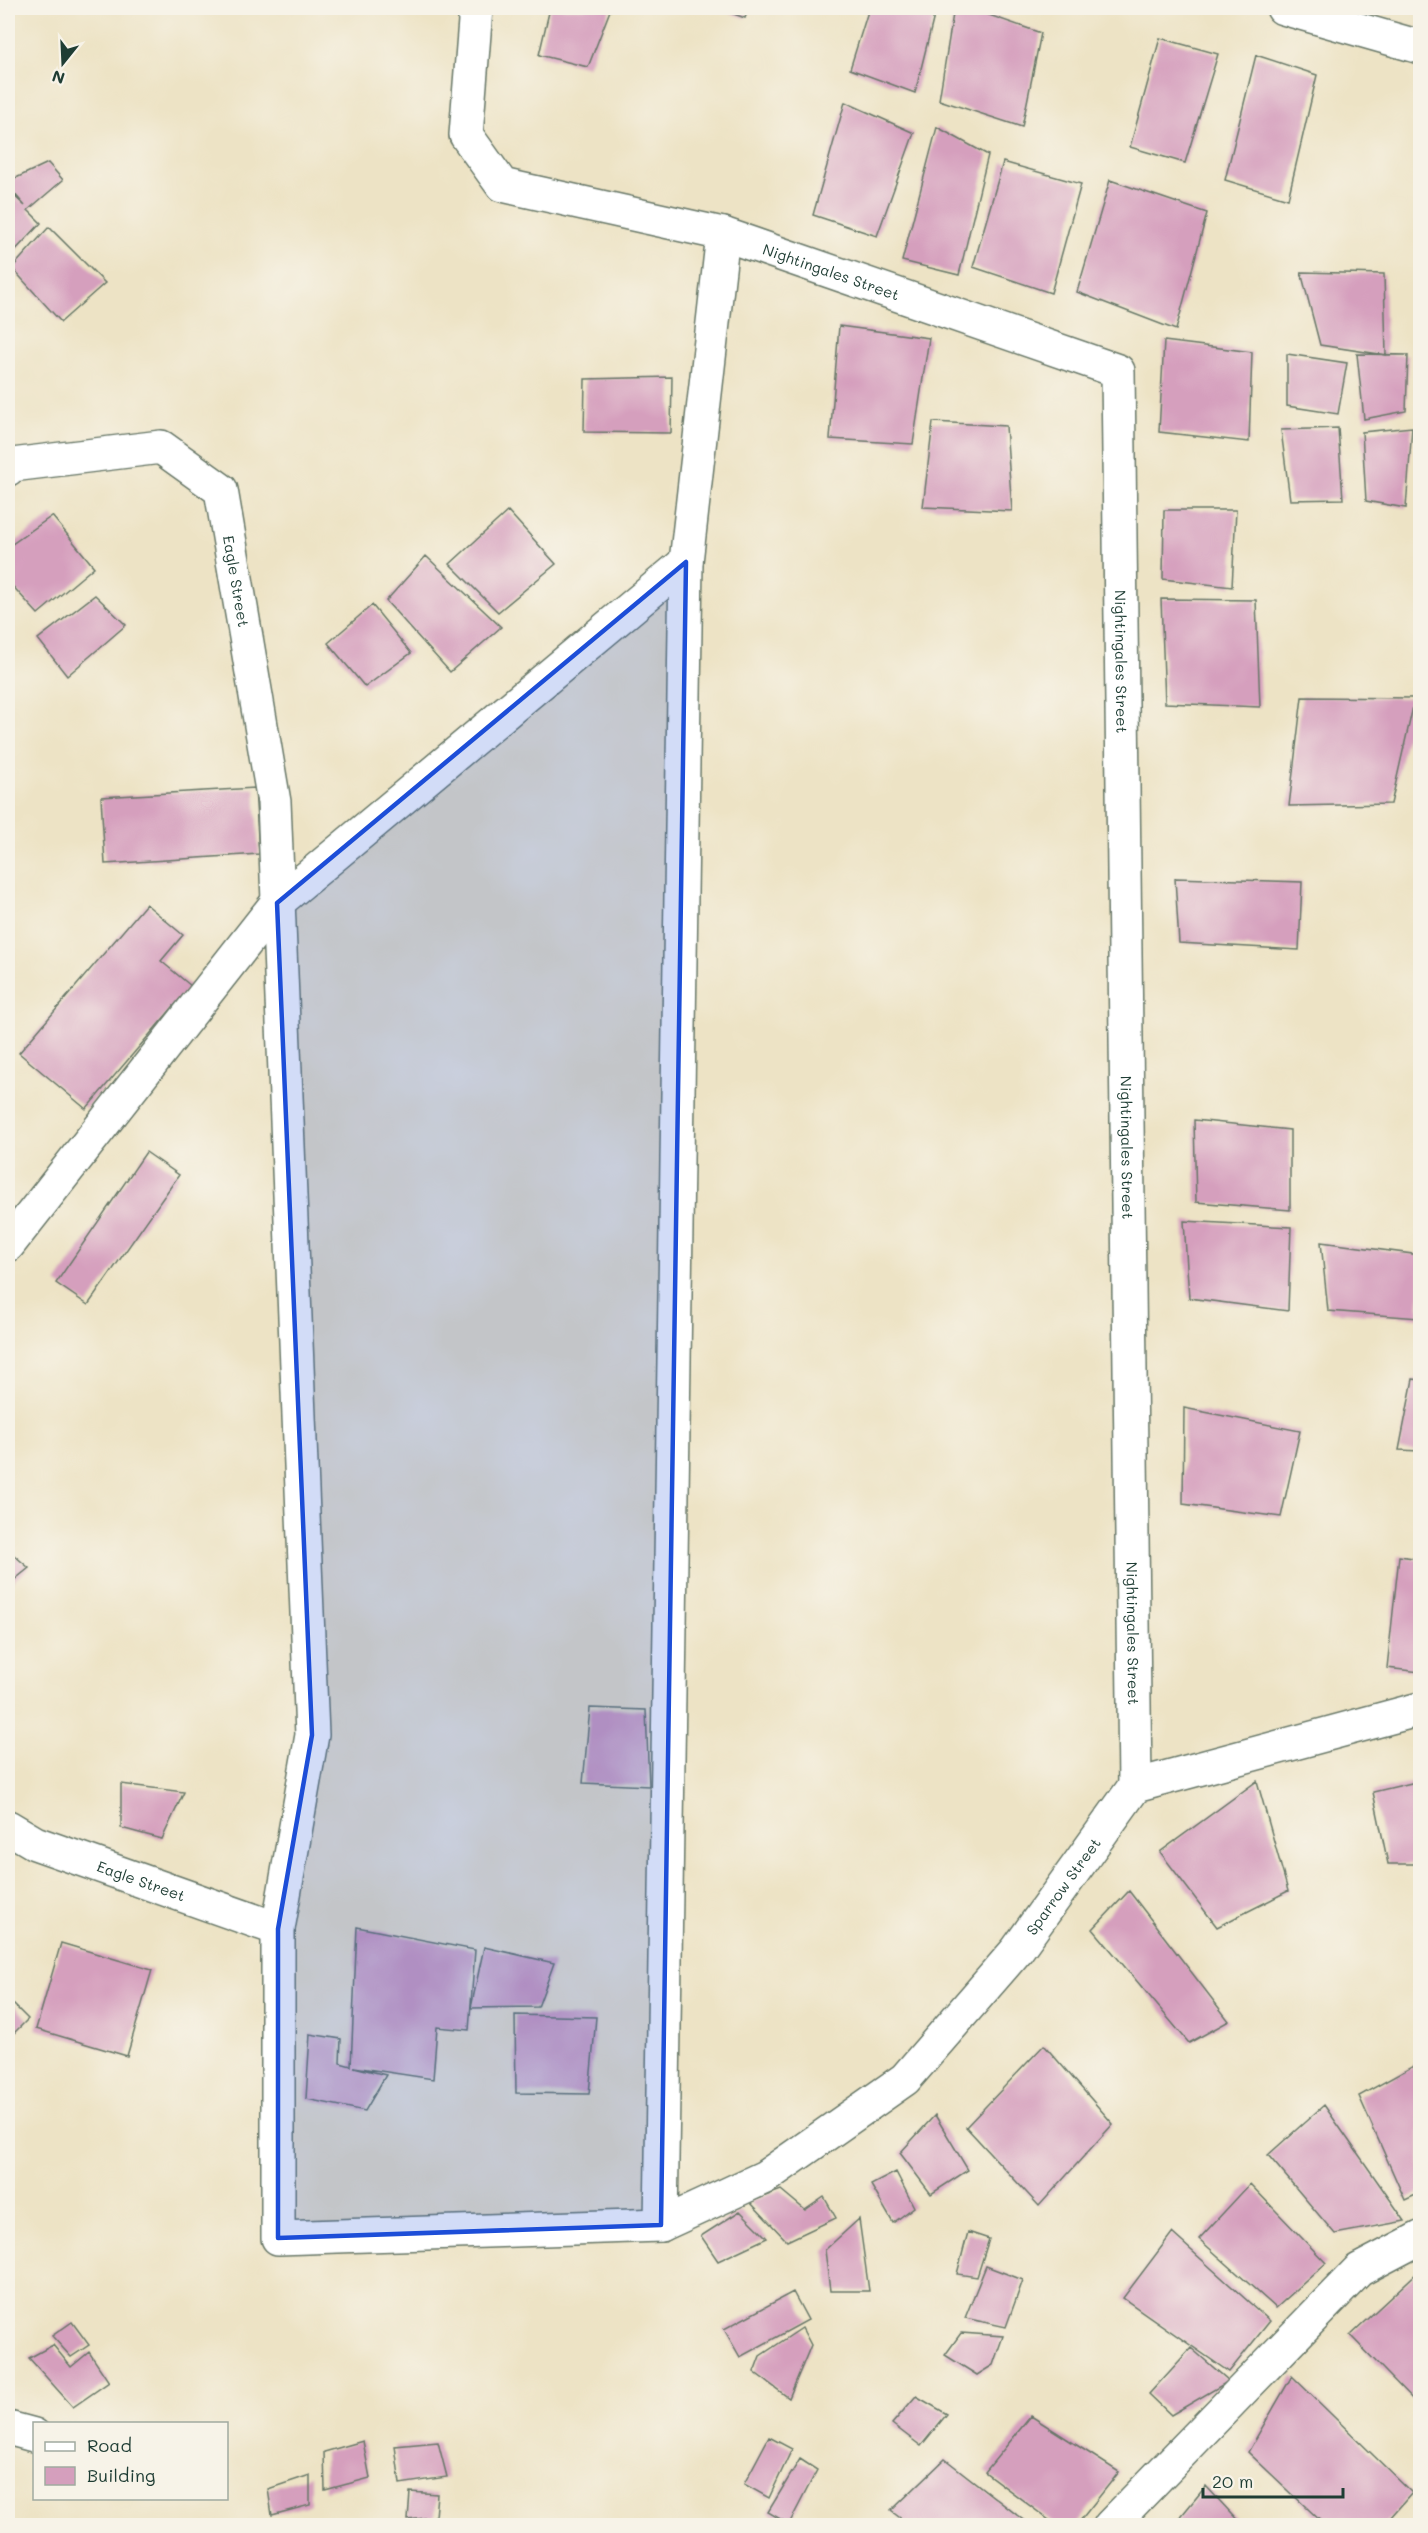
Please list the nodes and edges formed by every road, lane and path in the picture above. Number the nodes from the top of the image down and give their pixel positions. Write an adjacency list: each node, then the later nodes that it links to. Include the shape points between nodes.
1 (476, 8): 4 (street, Nightingales Street, via 466,135 502,185)
2 (1283, 8): 3 (street)
3 (1420, 47)
4 (723, 234): 6 (street); 10 (street, Nightingales Street, via 1118,371)
5 (8, 469): 7 (street, Eagle Street, via 12,465 160,447 221,490 274,802)
6 (686, 562): 7 (street); 13 (street)
7 (277, 903): 8 (street); 12 (street, Eagle Street, via 312,1736)
8 (8, 1245)
9 (1420, 1709): 10 (street)
10 (1135, 1786): 13 (street, Sparrow Street, via 1017,1950 905,2079 765,2177)
11 (8, 1827): 12 (street, Eagle Street, via 35,1844)
12 (278, 1929): 13 (street, Eagle Street, via 278,2238)
13 (661, 2225)
14 (1420, 2238): 17 (street, via 1359,2270)
15 (8, 2428): 16 (street)
16 (33, 2435)
17 (1110, 2526)

